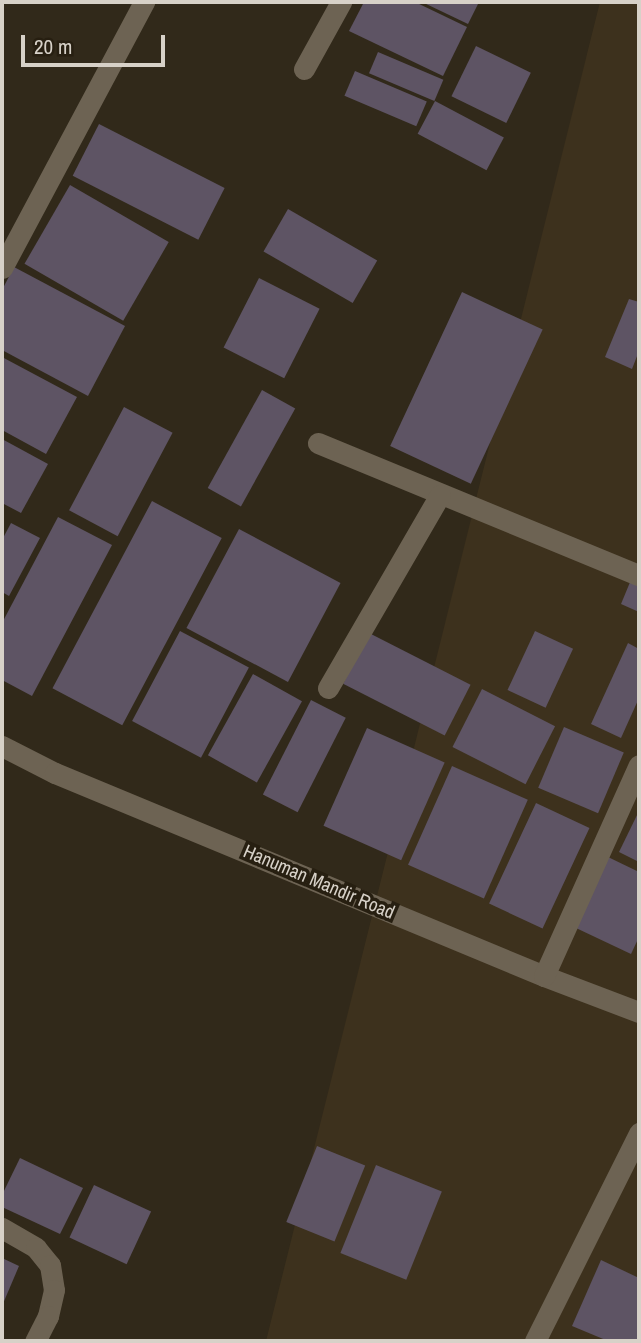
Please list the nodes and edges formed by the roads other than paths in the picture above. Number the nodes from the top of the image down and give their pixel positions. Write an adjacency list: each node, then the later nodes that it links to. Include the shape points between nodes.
1 (144, 2): 4 (street)
2 (341, 2): 3 (street)
3 (304, 69)
4 (2, 268)
5 (318, 443): 6 (street)
6 (440, 495): 7 (street); 8 (street)
7 (639, 575)
8 (328, 688)
9 (2, 746): 11 (street, Hanuman Mandir Road, via 55,773)
10 (639, 765): 11 (street)
11 (544, 976): 12 (street, Hanuman Mandir Road)
12 (639, 1012)
13 (639, 1133): 16 (street)
14 (2, 1228): 15 (street, via 36,1248 50,1265 54,1290)
15 (35, 1341)
16 (535, 1341)

